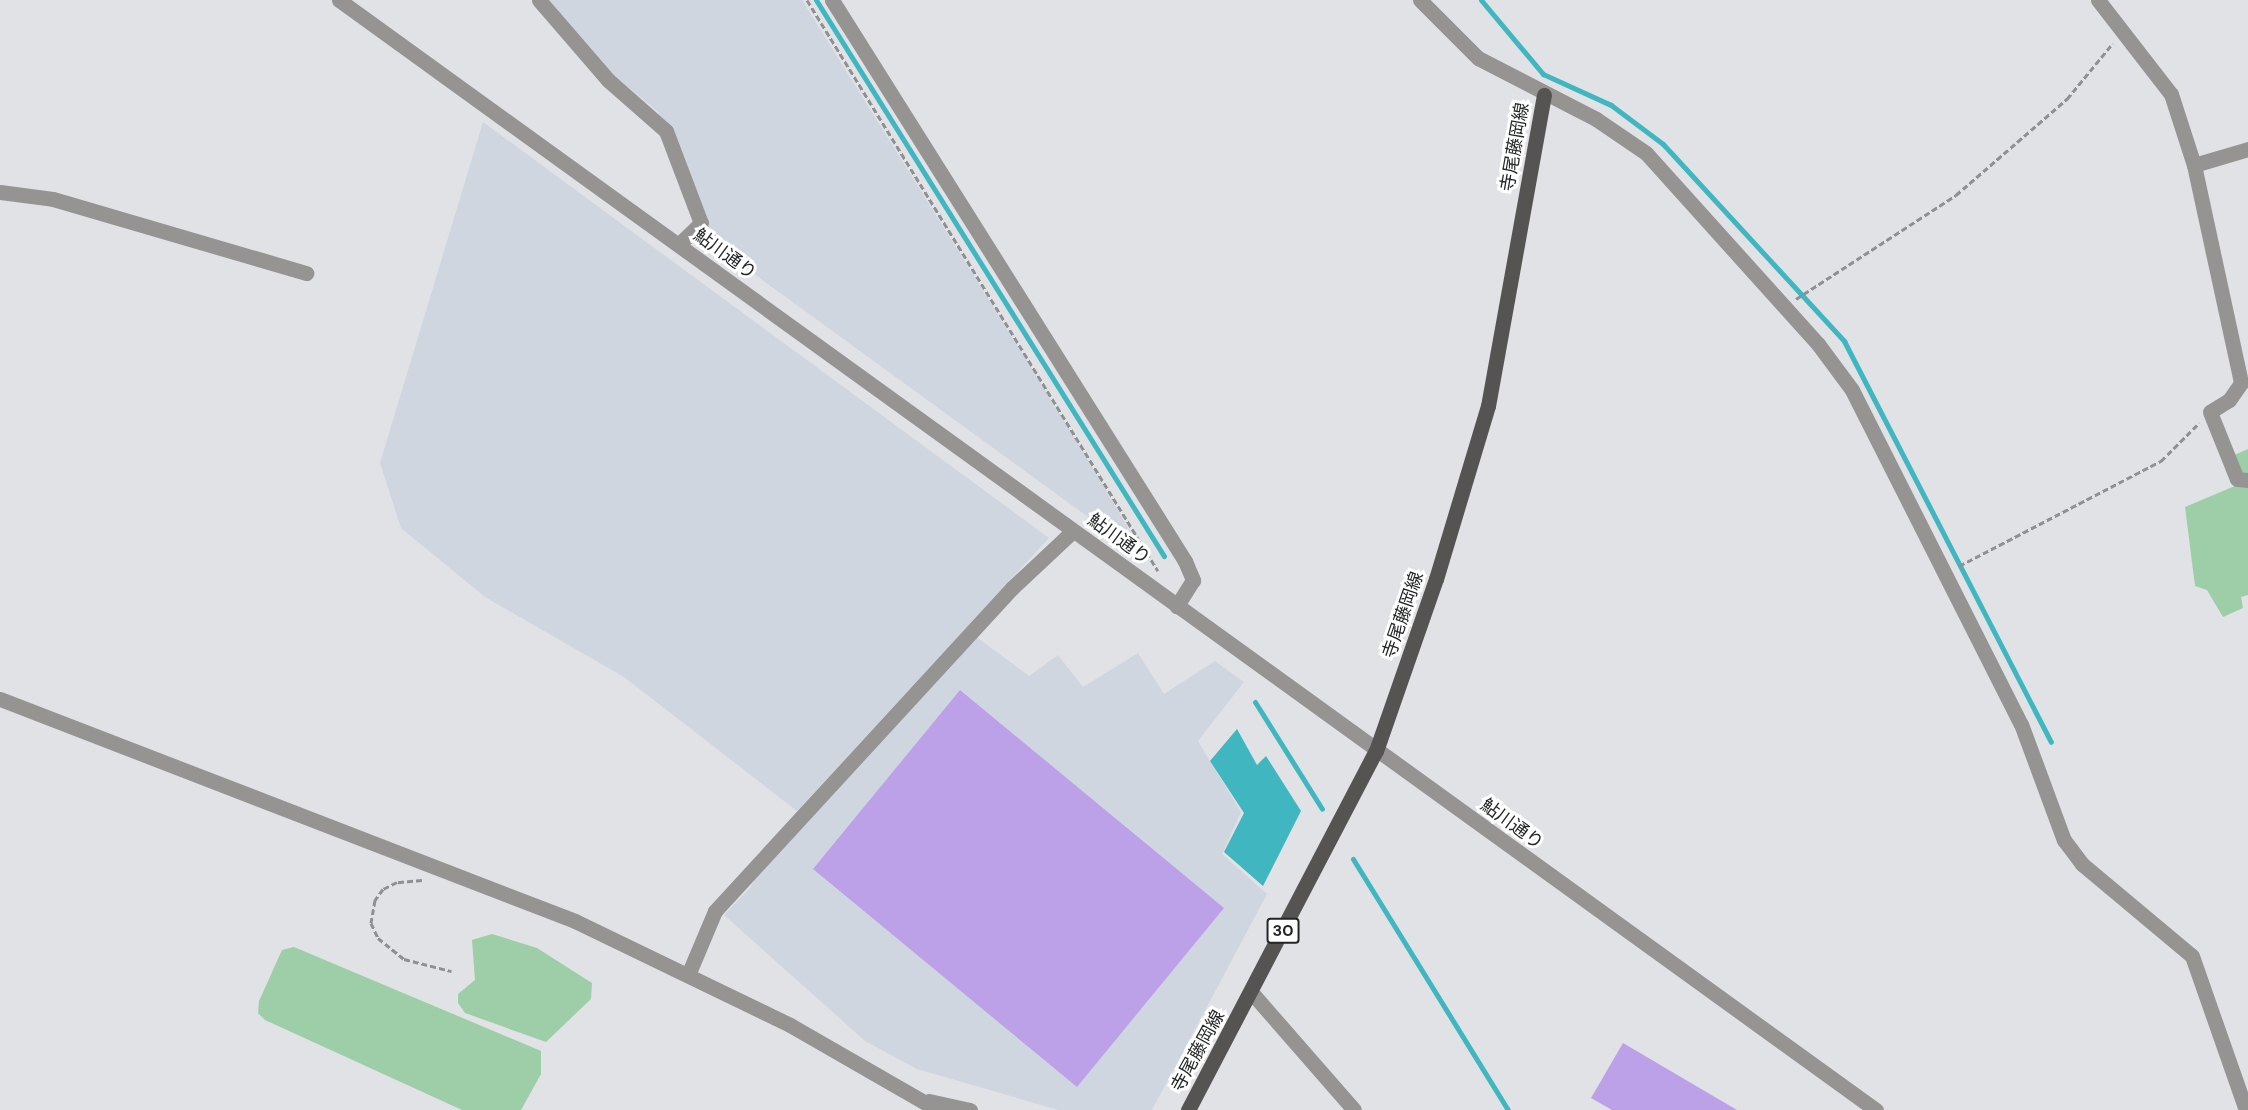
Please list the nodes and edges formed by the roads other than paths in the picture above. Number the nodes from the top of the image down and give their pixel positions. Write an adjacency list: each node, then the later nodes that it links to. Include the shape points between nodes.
1 (339, 0): 10 (street, 鮎川通り)
2 (539, 0): 10 (street, via 608,80 666,131 701,223)
3 (832, 0): 14 (street, via 1185,561 1193,580)
4 (1420, 0): 6 (street, via 1478,58)
5 (2098, 0): 8 (street, via 2171,94)
6 (1544, 95): 16 (main road, 寺尾藤岡線, via 1488,406 1436,579); 25 (street, via 1596,119 1646,153 1785,307 1852,390 2020,724 2064,840 2082,864 2192,956)
7 (2248, 149): 8 (street)
8 (2194, 165): 12 (street, via 2241,383 2229,400 2210,412 2237,479)
9 (0, 192): 11 (street, via 52,199)
10 (679, 244): 13 (street, 鮎川通り)
11 (306, 273)
12 (2248, 480)
13 (1074, 531): 14 (street, 鮎川通り); 17 (street, via 1024,579 715,911)
14 (1177, 606): 16 (street, 鮎川通り)
15 (0, 699): 17 (street, via 575,921)
16 (1376, 750): 18 (main road, 寺尾藤岡線 / 30); 24 (street, 鮎川通り)
17 (688, 975): 19 (street, via 790,1025)
18 (1252, 993): 22 (main road, 寺尾藤岡線 / 30); 23 (street)
19 (915, 1098): 20 (street); 21 (street)
20 (938, 1110)
21 (970, 1110)
22 (1188, 1110)
23 (1354, 1110)
24 (1876, 1110)
25 (2246, 1110)

